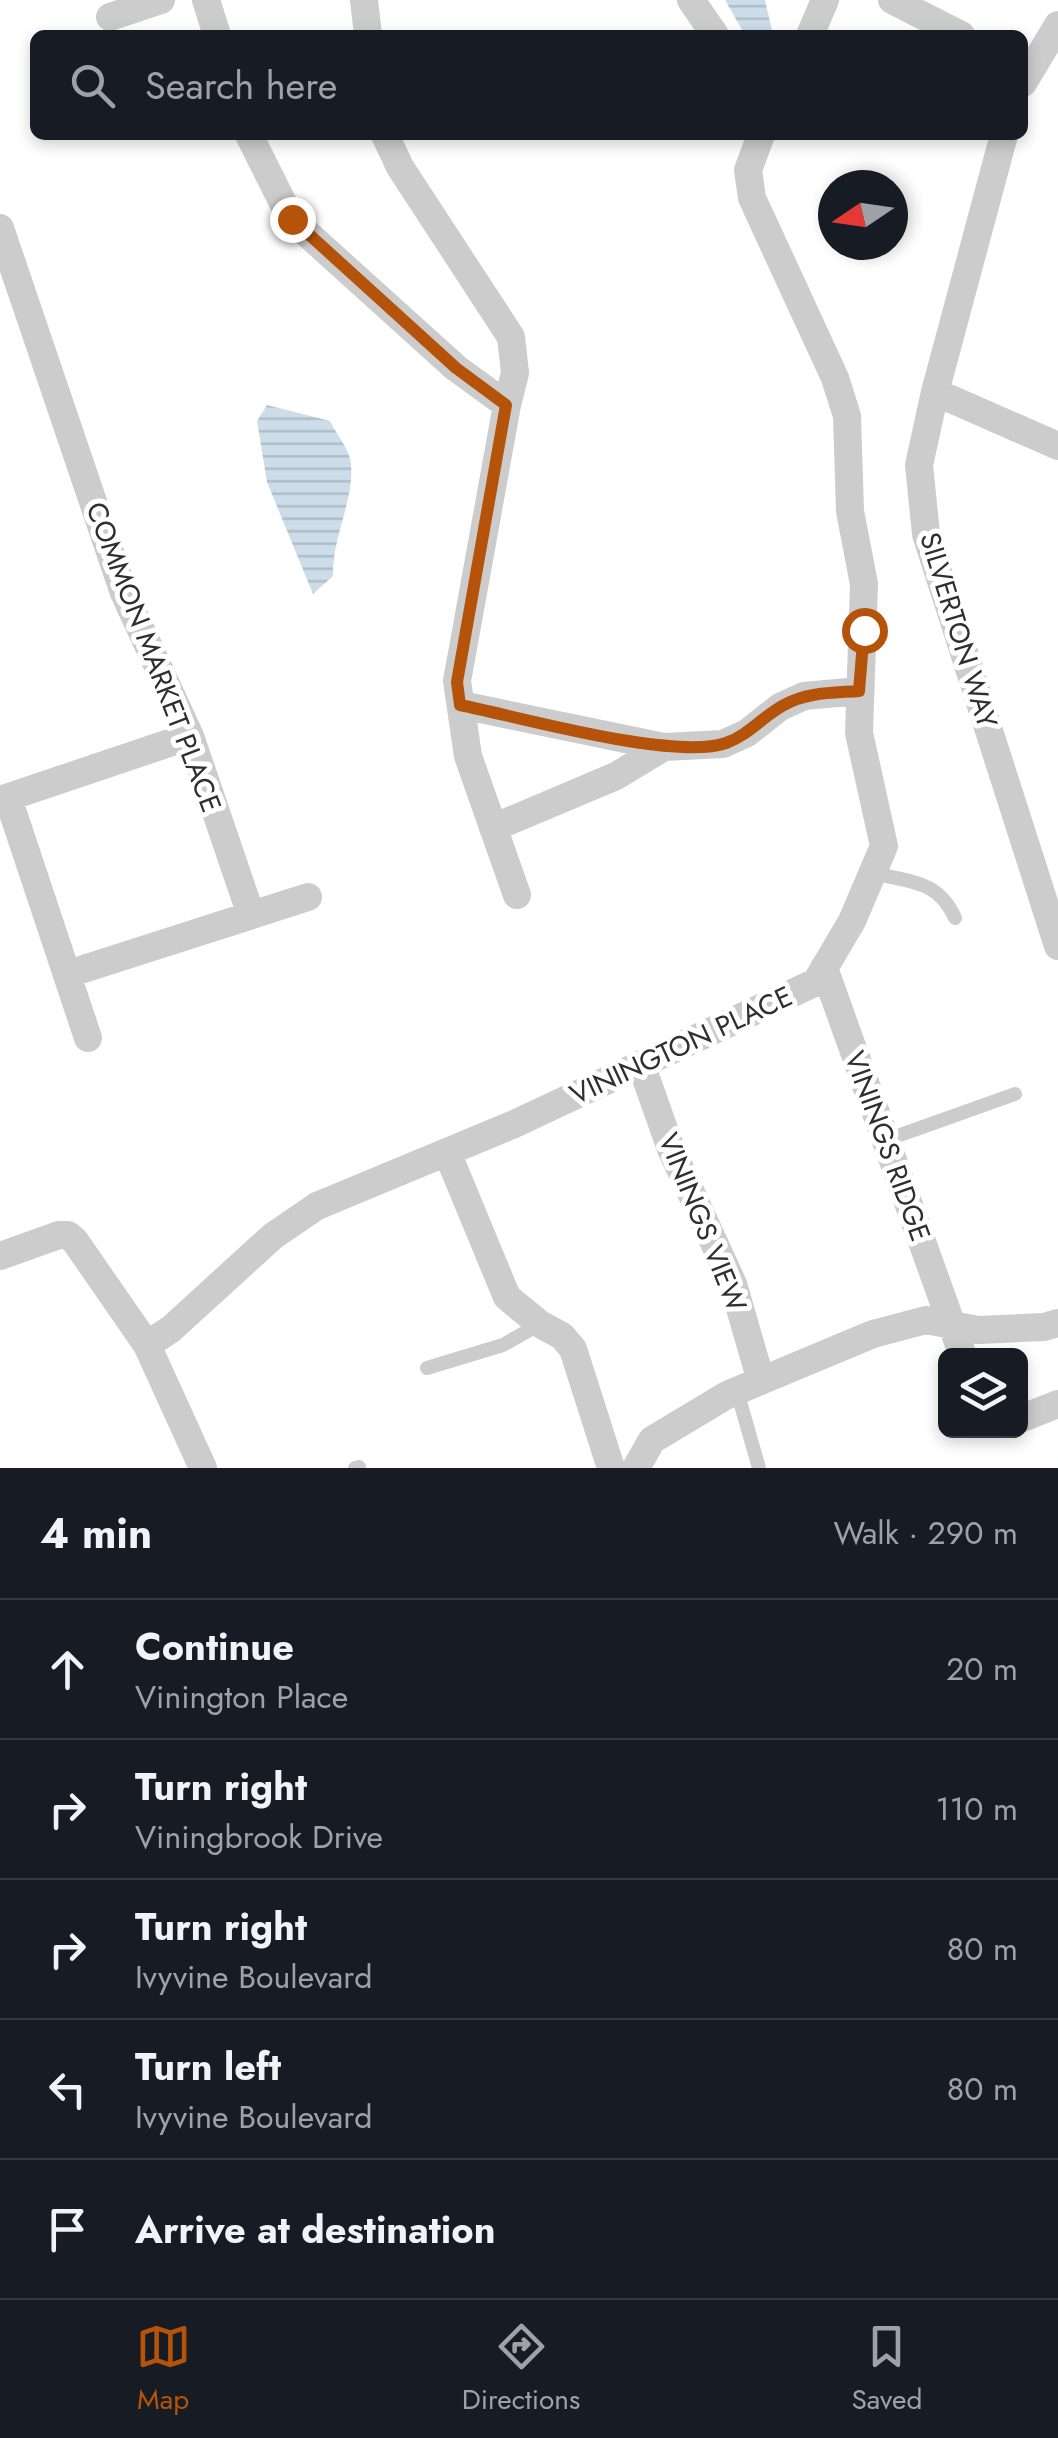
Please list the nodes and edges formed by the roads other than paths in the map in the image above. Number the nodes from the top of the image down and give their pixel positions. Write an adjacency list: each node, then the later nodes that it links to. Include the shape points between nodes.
1 (162, 0): 7 (street)
2 (206, 0): 9 (street)
3 (364, 0): 10 (street)
4 (691, 0): 11 (street)
5 (825, 0): 12 (street)
6 (892, 0): 13 (street)
7 (110, 17)
8 (1058, 25): 14 (street)
9 (215, 30)
10 (367, 30)
11 (712, 30)
12 (812, 30)
13 (951, 30)
14 (1028, 69)
15 (252, 140): 21 (street, via 292,219)
16 (387, 140): 21 (street, via 511,337 515,373)
17 (759, 140): 23 (street, VININGTON PLACE, via 748,170 752,198 847,416 850,511 864,584)
18 (1003, 140): 20 (street, SILVERTON WAY)
19 (0, 228): 25 (street, COMMON MARKET PLACE, via 124,594)
20 (934, 392): 22 (street); 34 (street, SILVERTON WAY, via 919,465 926,534)
21 (506, 405): 24 (street, via 457,682)
22 (1058, 446)
23 (859, 691): 26 (street, via 804,696 723,744); 29 (street, VININGTON PLACE, via 859,733 884,846)
24 (460, 705): 26 (street); 28 (street, via 468,756)
25 (190, 736): 27 (street); 32 (street, COMMON MARKET PLACE)
26 (664, 747): 28 (street, via 616,776)
27 (4, 799): 36 (street)
28 (493, 828): 30 (street)
29 (872, 873): 33 (lane, via 931,888 945,897); 35 (street, VININGTON PLACE)
30 (518, 895)
31 (308, 897): 32 (street)
32 (250, 915): 36 (street)
33 (955, 918)
34 (1056, 936)
35 (824, 968): 38 (street, VININGTON PLACE, via 816,982); 40 (street, VININGS RIDGE)
36 (68, 974): 37 (street)
37 (88, 1038)
38 (641, 1064): 41 (street, VININGTON PLACE); 49 (street, VININGS VIEW, via 671,1149 733,1284)
39 (1015, 1094): 40 (lane)
40 (886, 1140): 45 (street, VININGS RIDGE)
41 (447, 1152): 44 (street, via 507,1297); 46 (street, VININGTON PLACE, via 317,1206 272,1236)
42 (0, 1256): 46 (street, via 68,1235)
43 (1058, 1323): 45 (street, via 978,1330)
44 (540, 1324): 48 (lane, via 502,1345); 53 (street, via 573,1348)
45 (953, 1325): 47 (street, VININGS RIDGE); 49 (street, via 926,1320 873,1334)
46 (146, 1345): 52 (street)
47 (961, 1348)
48 (427, 1368)
49 (749, 1386): 54 (street, via 652,1440); 55 (lane)
50 (1058, 1404): 51 (street)
51 (1028, 1415)
52 (203, 1468)
53 (611, 1468)
54 (636, 1468)
55 (759, 1468)

